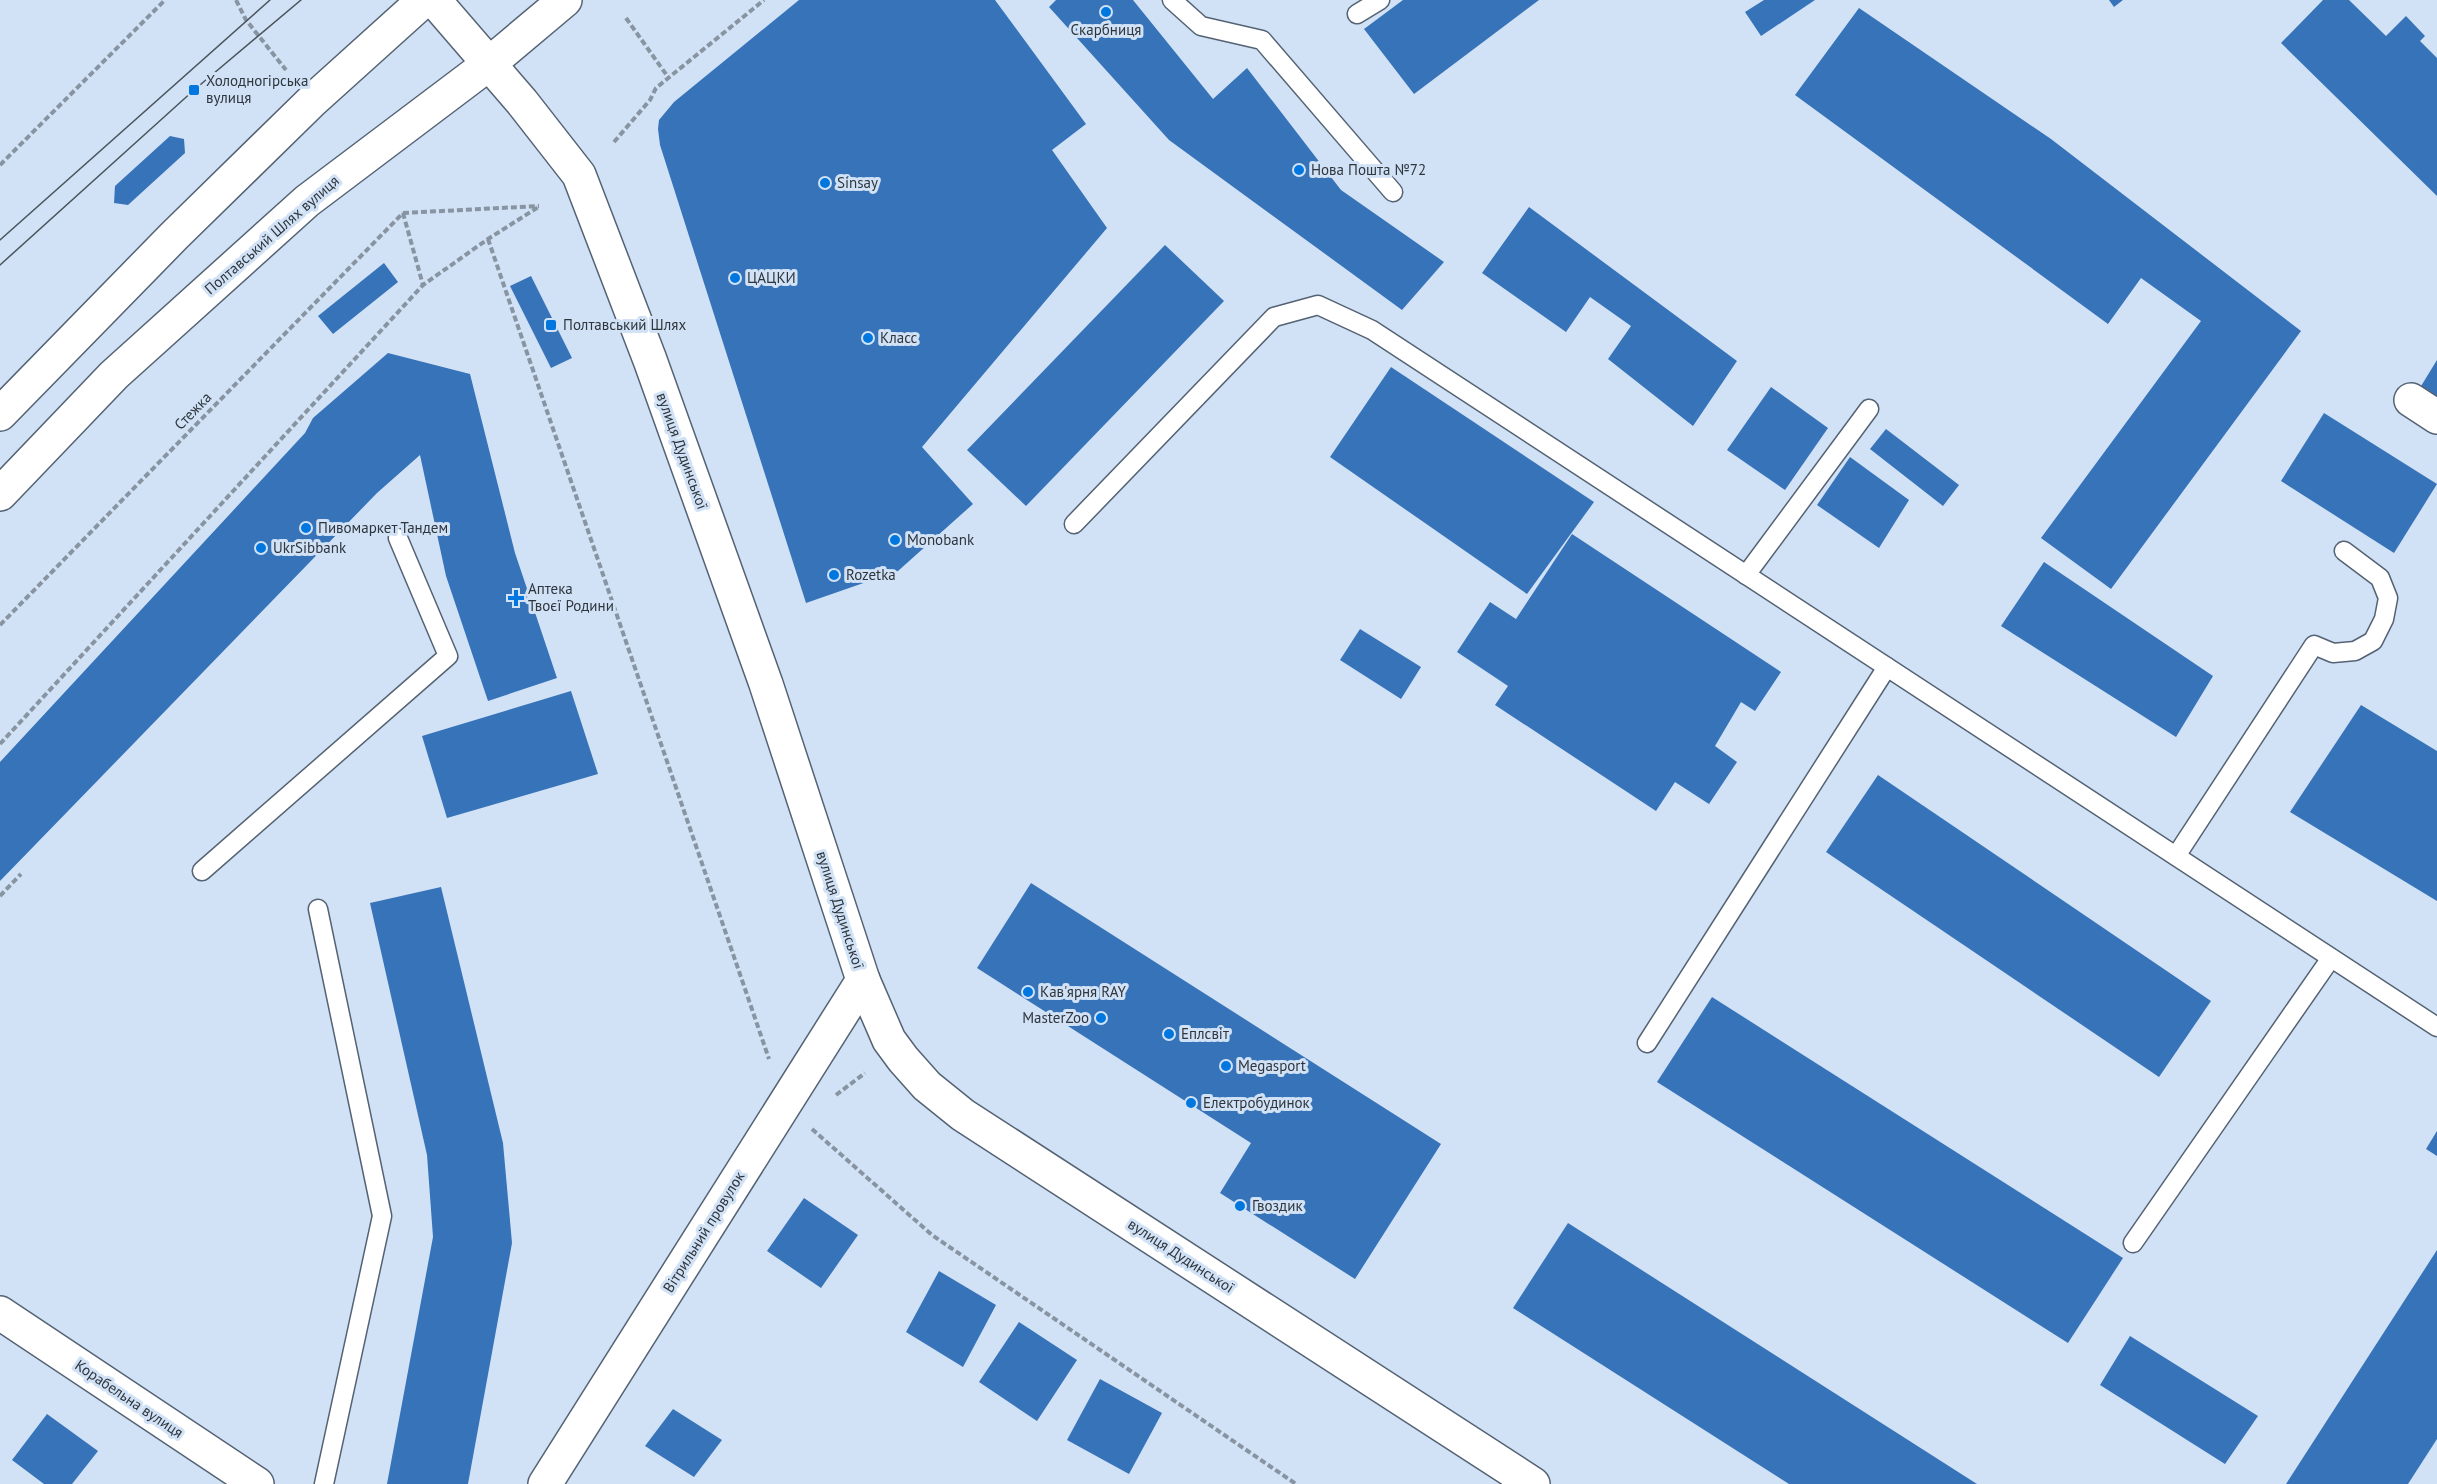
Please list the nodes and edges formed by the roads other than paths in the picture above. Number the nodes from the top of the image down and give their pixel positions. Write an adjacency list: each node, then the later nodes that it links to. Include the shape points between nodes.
1 (424, 0): 10 (main road, via 304,109)
2 (434, 0): 7 (main road)
3 (566, 0): 7 (main road, Полтавський Шлях вулиця)
4 (1172, 0): 8 (lane, via 1201,26 1263,40)
5 (1380, 0): 6 (lane)
6 (1357, 14)
7 (489, 63): 11 (main road, Полтавський Шлях вулиця, via 307,201 114,375); 21 (main road, вулиця Дудинської, via 579,175 762,673)
8 (1393, 192)
9 (1869, 409): 15 (lane)
10 (0, 414)
11 (0, 494)
12 (1074, 524): 15 (lane, via 1274,317 1318,305 1372,330)
13 (398, 538): 18 (lane, via 448,656)
14 (2344, 551): 17 (lane, via 2379,578 2388,598 2384,619 2373,641 2355,651 2333,653 2314,645)
15 (1746, 575): 16 (lane)
16 (1887, 667): 17 (lane); 23 (lane)
17 (2176, 856): 20 (lane)
18 (202, 871)
19 (318, 909): 28 (lane, via 382,1216)
20 (2331, 958): 22 (lane); 24 (lane)
21 (863, 980): 26 (main road, вулиця Дудинської, via 898,1053 927,1086 963,1115); 29 (main road, Вітрильний провулок)
22 (2437, 1027)
23 (1647, 1043)
24 (2133, 1244)
25 (0, 1313): 27 (main road, Корабельна вулиця)
26 (1522, 1481)
27 (258, 1484)
28 (324, 1484)
29 (545, 1484)

